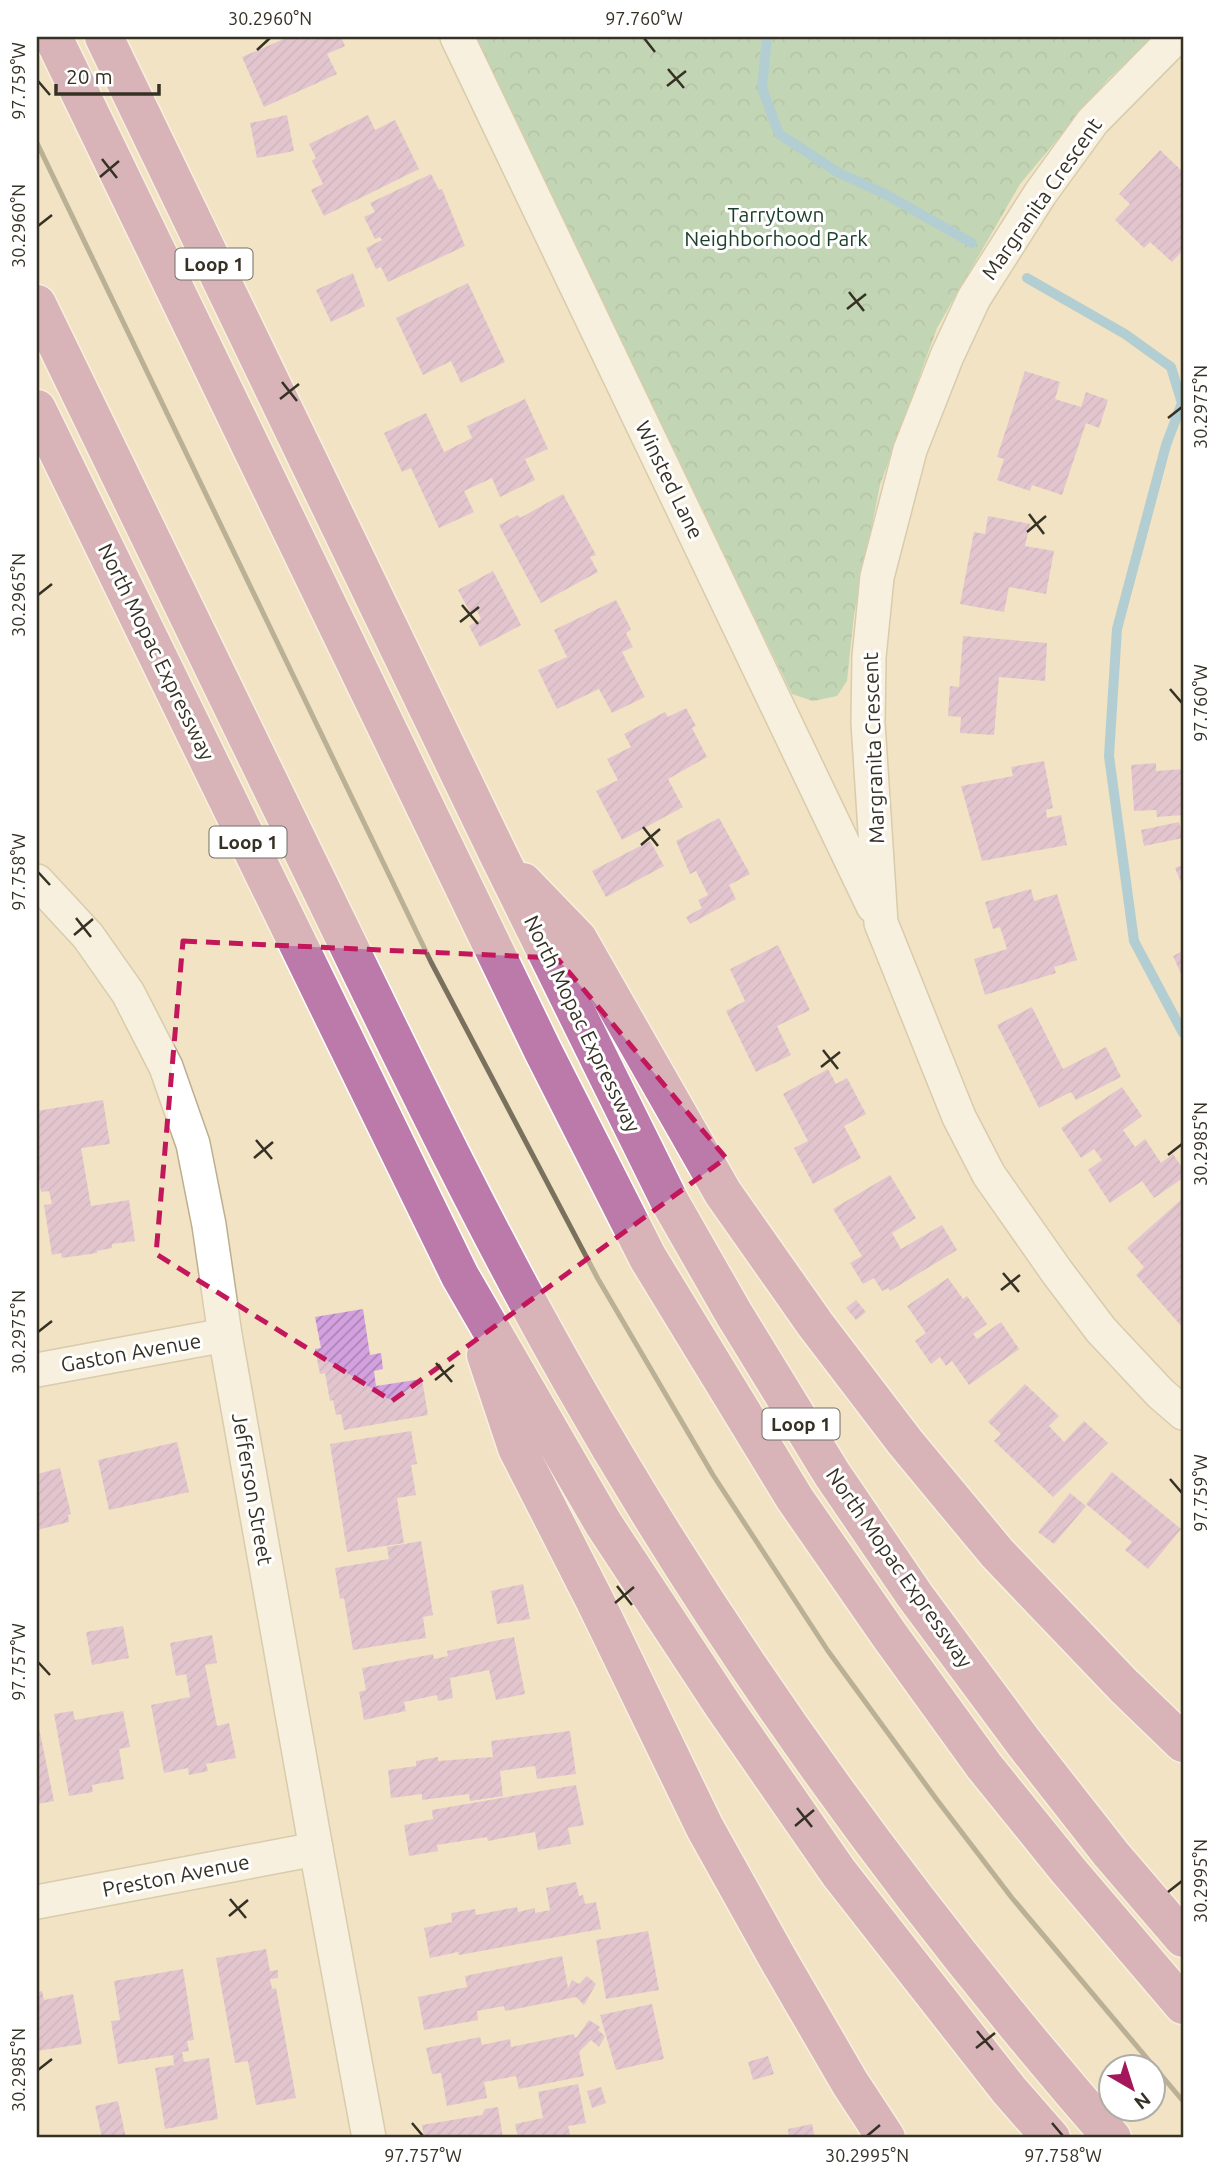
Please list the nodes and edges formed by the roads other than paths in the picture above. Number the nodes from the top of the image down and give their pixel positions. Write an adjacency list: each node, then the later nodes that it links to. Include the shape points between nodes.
1 (53, 37): 18 (highway, via 543,1051 648,1258 795,1499 890,1636 984,1766)
2 (104, 37): 7 (highway, North Mopac Expressway / Loop 1)
3 (457, 37): 9 (street, Winsted Lane)
4 (1176, 37): 9 (street, Margranita Crescent, via 1093,121 1040,194 974,298 910,450 877,577 869,657 868,723)
5 (37, 304): 22 (highway, via 468,1193 572,1382 704,1598 848,1807 969,1968)
6 (37, 409): 10 (highway, North Mopac Expressway / Loop 1)
7 (500, 858): 14 (highway, via 578,939 723,1193 905,1442 997,1553); 17 (highway, North Mopac Expressway / Loop 1, via 670,1202 831,1474 1024,1743)
8 (37, 881): 11 (street, Jefferson Street, via 89,936 128,993 166,1067 193,1144)
9 (881, 923): 13 (street, Margranita Crescent, via 959,1117 989,1175 1101,1330)
10 (460, 1276): 20 (highway, via 517,1448 705,1828); 21 (highway, North Mopac Expressway / Loop 1, via 603,1523 724,1707 839,1873)
11 (225, 1335): 12 (street, Gaston Avenue); 15 (street, Jefferson Street)
12 (37, 1370)
13 (1183, 1413)
14 (1183, 1743)
15 (316, 1849): 16 (street, Preston Avenue); 19 (street, Jefferson Street)
16 (37, 1902)
17 (1183, 1938)
18 (1183, 2004)
19 (369, 2138)
20 (886, 2138)
21 (1051, 2138)
22 (1112, 2138)

